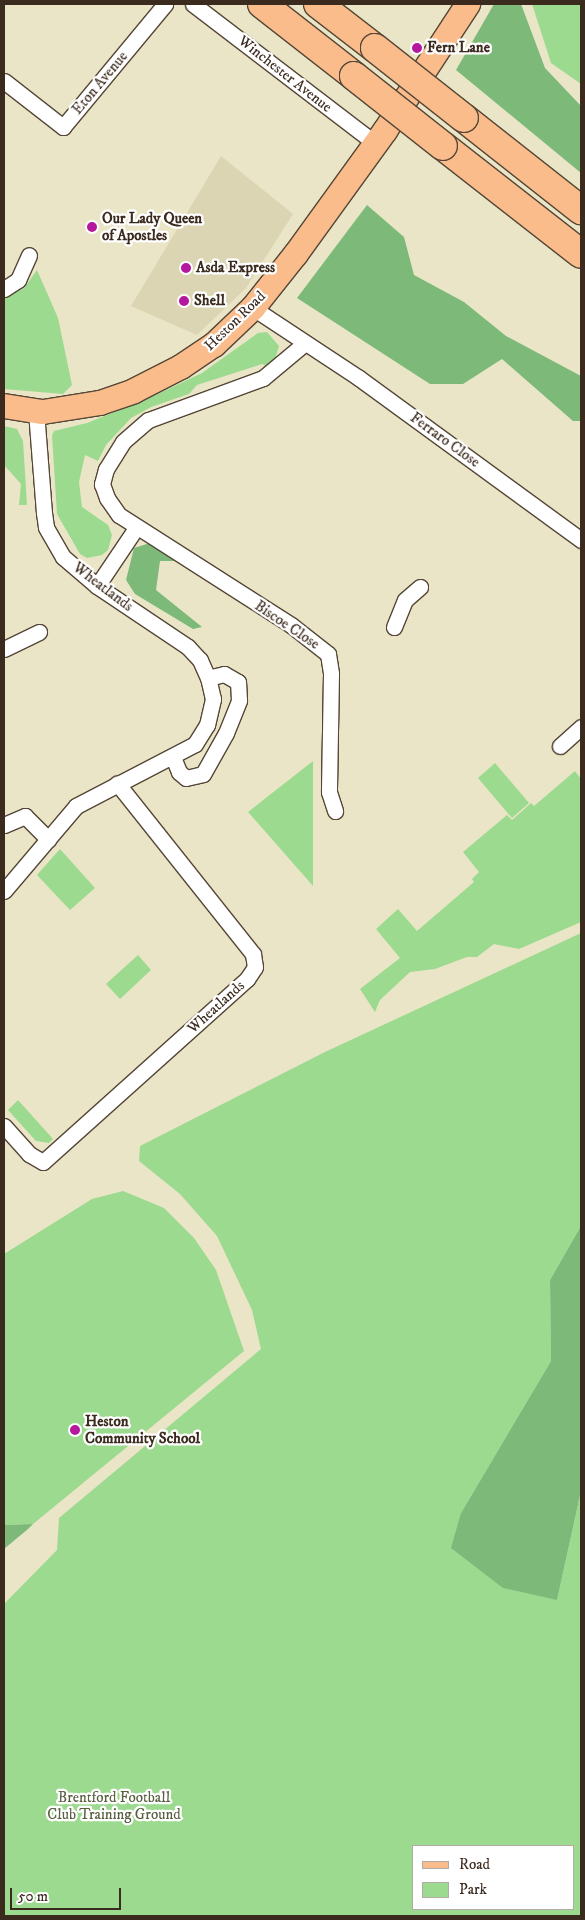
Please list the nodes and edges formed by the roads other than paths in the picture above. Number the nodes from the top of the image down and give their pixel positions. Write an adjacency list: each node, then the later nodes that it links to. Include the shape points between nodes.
1 (165, 4): 6 (street, Eton Avenue, via 63,128)
2 (193, 4): 7 (street, Winchester Avenue)
3 (262, 4): 10 (highway, bridge)
4 (318, 4): 8 (highway, bridge)
5 (468, 4): 7 (main road, Heston Road)
6 (4, 81)
7 (376, 144): 12 (main road, Heston Road)
8 (581, 210)
9 (29, 254): 11 (street, via 18,280)
10 (581, 254)
11 (4, 289)
12 (253, 308): 13 (street, Ferraro Close); 15 (main road, Heston Road, via 214,345 181,367 134,391 100,403)
13 (306, 343): 16 (street, Biscoe Close, via 263,378 148,420 123,442 106,469 102,484 119,515); 17 (street, Ferraro Close)
14 (4, 406): 15 (main road, Heston Road)
15 (36, 411): 18 (street, Wheatlands, via 39,486 46,527 64,557)
16 (136, 528): 18 (street); 28 (street, Biscoe Close, via 291,625 328,654 331,674 329,792)
17 (581, 540)
18 (96, 586): 23 (street, Wheatlands, via 188,647 200,660)
19 (420, 587): 20 (street, via 405,600)
20 (394, 627)
21 (39, 632): 22 (street)
22 (4, 649)
23 (208, 678): 26 (street, Wheatlands, via 214,699 207,725 195,744); 26 (street, via 224,674 238,682 238,700 226,733 203,774 186,778 179,772)
24 (581, 727): 25 (street)
25 (560, 746)
26 (173, 758): 27 (street, Wheatlands)
27 (118, 783): 30 (street, Wheatlands, via 76,806); 32 (street, Wheatlands, via 253,954 255,967 247,979 43,1162 29,1154)
28 (335, 811)
29 (4, 826): 30 (street, via 24,816)
30 (48, 838): 31 (street, Wheatlands)
31 (4, 891)
32 (4, 1126)

